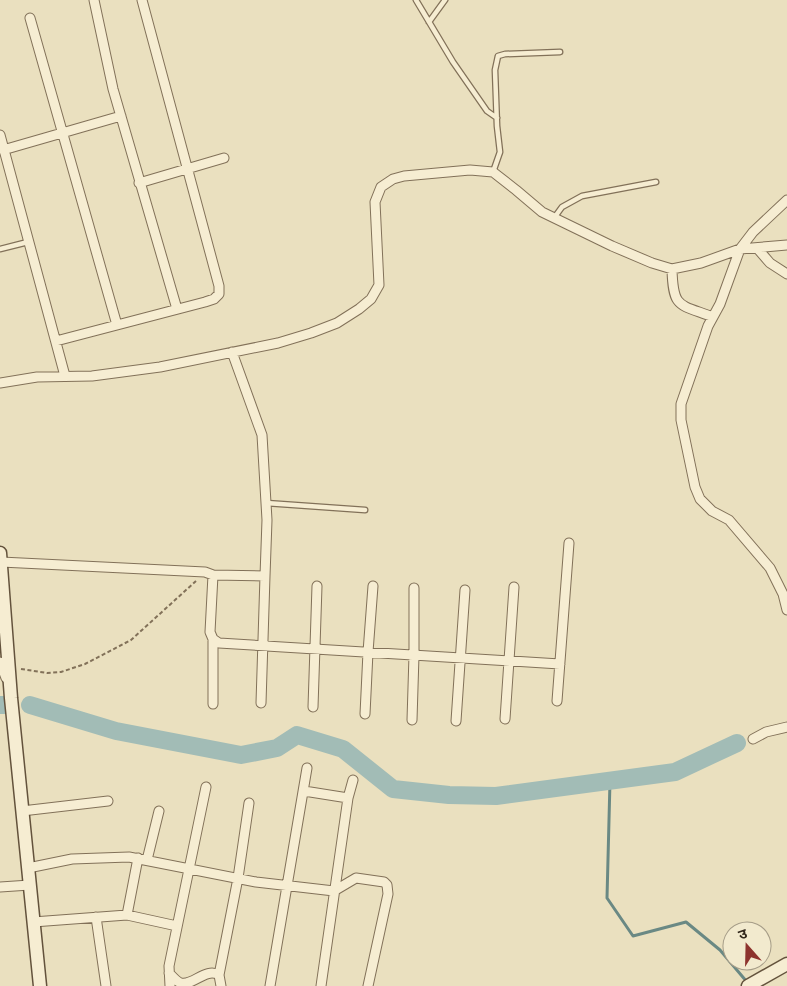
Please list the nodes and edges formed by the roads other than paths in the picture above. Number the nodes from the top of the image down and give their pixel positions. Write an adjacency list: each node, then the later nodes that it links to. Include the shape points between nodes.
1 (94, 0): 8 (street)
2 (142, 0): 14 (street)
3 (416, 0): 6 (lane)
4 (446, 0): 6 (lane)
5 (30, 18): 10 (street)
6 (429, 22): 9 (lane, via 482,104)
7 (560, 52): 9 (lane, via 498,56 495,70)
8 (121, 116): 10 (street); 18 (street)
9 (497, 118): 16 (lane, via 500,152)
10 (63, 134): 12 (street); 30 (street)
11 (0, 135): 12 (street)
12 (4, 150): 15 (street)
13 (224, 158): 14 (street)
14 (188, 168): 18 (street); 28 (street, via 220,294 214,299)
15 (4, 169): 21 (street)
16 (493, 172): 20 (street); 32 (street, via 470,170 392,179 381,188 375,202 380,279 371,299 337,323 311,333)
17 (656, 182): 20 (lane, via 582,196 562,207)
18 (139, 183): 28 (street)
19 (787, 200): 25 (street)
20 (554, 218): 26 (street, via 612,246)
21 (28, 242): 24 (lane); 31 (street)
22 (787, 245): 23 (street)
23 (757, 248): 25 (street); 27 (street, via 770,263)
24 (0, 249)
25 (740, 249): 26 (street); 29 (street)
26 (672, 269): 29 (street, via 672,291 677,300 682,305)
27 (787, 274)
28 (177, 309): 30 (street)
29 (713, 316): 46 (street, via 680,404 695,487 700,499 712,511 729,520 770,568)
30 (116, 325): 31 (street)
31 (56, 341): 33 (street)
32 (232, 352): 33 (street, via 160,367 92,376); 35 (street, via 262,435)
33 (65, 376): 34 (street)
34 (0, 383)
35 (266, 503): 36 (lane); 40 (street)
36 (366, 510)
37 (569, 543): 54 (street)
38 (1, 558): 39 (street); 55 (street)
39 (209, 573): 40 (street); 47 (street, via 210,632)
40 (265, 576): 48 (street)
41 (317, 586): 49 (street)
42 (373, 586): 50 (street)
43 (514, 587): 53 (street)
44 (414, 588): 51 (street)
45 (465, 590): 52 (street)
46 (787, 609)
47 (213, 639): 48 (street, via 219,643); 57 (street)
48 (263, 646): 49 (street); 58 (street)
49 (315, 649): 50 (street); 59 (street)
50 (368, 652): 51 (street); 60 (street)
51 (414, 655): 52 (street); 62 (street)
52 (459, 658): 53 (street); 63 (street)
53 (510, 661): 54 (street); 61 (street)
54 (560, 664): 56 (street)
55 (4, 665): 73 (street, via 11,693)
56 (557, 701)
57 (212, 704)
58 (261, 704)
59 (313, 707)
60 (365, 714)
61 (505, 719)
62 (412, 720)
63 (456, 721)
64 (787, 727): 65 (street)
65 (753, 739)
66 (307, 768): 69 (street)
67 (353, 780): 70 (street)
68 (206, 787): 78 (street)
69 (304, 790): 70 (street); 81 (street)
70 (348, 798): 83 (street)
71 (108, 802): 73 (street)
72 (249, 803): 79 (street)
73 (22, 811): 77 (street)
74 (159, 811): 76 (street)
75 (138, 858): 76 (street); 77 (street, via 72,859); 84 (street)
76 (147, 860): 78 (street)
77 (28, 868): 80 (street)
78 (189, 868): 79 (street); 87 (street)
79 (238, 878): 81 (street); 90 (street)
80 (30, 885): 82 (street); 86 (street)
81 (288, 886): 83 (street); 96 (street)
82 (0, 887)
83 (334, 891): 97 (street); 98 (street, via 356,878 388,885)
84 (127, 915): 85 (street); 87 (street)
85 (96, 918): 86 (street); 93 (street)
86 (33, 922): 92 (street)
87 (177, 926): 89 (street)
88 (787, 964): 91 (street)
89 (169, 973): 90 (street, via 185,984 210,973); 94 (street)
90 (219, 975): 95 (street)
91 (751, 984)
92 (40, 986)
93 (106, 986)
94 (170, 986)
95 (221, 986)
96 (270, 986)
97 (321, 986)
98 (368, 986)

